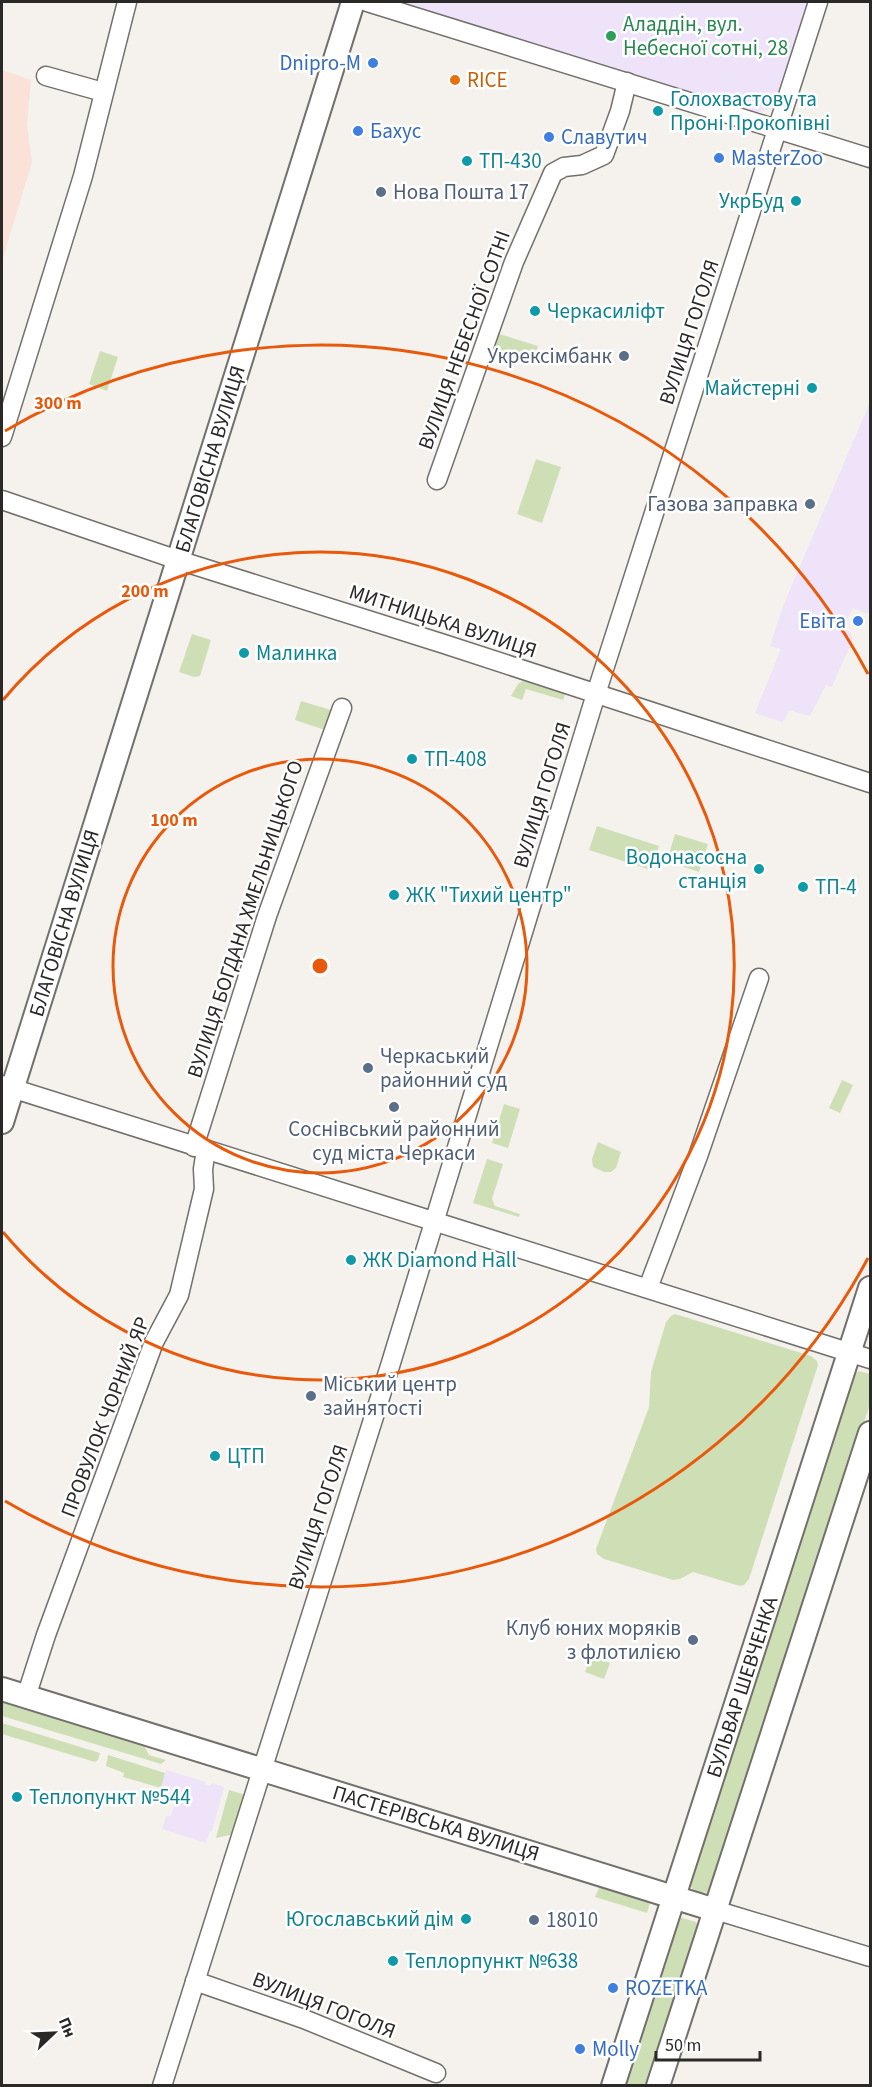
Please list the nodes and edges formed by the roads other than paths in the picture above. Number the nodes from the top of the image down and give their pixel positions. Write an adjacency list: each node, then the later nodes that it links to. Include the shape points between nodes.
1 (127, 2): 7 (street)
2 (353, 2): 13 (main road, БЛАГОВІСНА ВУЛИЦЯ)
3 (368, 2): 6 (street)
4 (818, 2): 8 (street, ВУЛИЦЯ ГОГОЛЯ)
5 (46, 76): 7 (street)
6 (627, 81): 8 (street); 11 (street, ВУЛИЦЯ НЕБЕСНОЇ СОТНІ, via 604,155 553,173 514,262)
7 (103, 92): 10 (street, via 83,176)
8 (779, 128): 9 (street); 14 (street, ВУЛИЦЯ ГОГОЛЯ)
9 (870, 158)
10 (2, 437)
11 (437, 480)
12 (2, 500): 13 (street, МИТНИЦЬКА ВУЛИЦЯ)
13 (178, 560): 14 (street, МИТНИЦЬКА ВУЛИЦЯ); 18 (main road, БЛАГОВІСНА ВУЛИЦЯ)
14 (596, 694): 16 (street, МИТНИЦЬКА ВУЛИЦЯ); 21 (street, ВУЛИЦЯ ГОГОЛЯ)
15 (342, 708): 20 (street, ВУЛИЦЯ БОГДАНА ХМЕЛЬНИЦЬКОГО, via 267,916)
16 (870, 783)
17 (759, 978): 22 (street)
18 (7, 1087): 19 (main road, БЛАГОВІСНА ВУЛИЦЯ); 20 (street)
19 (2, 1122)
20 (200, 1148): 21 (street); 27 (street, ПРОВУЛОК ЧОРНИЙ ЯР, via 204,1189 179,1295 154,1342)
21 (434, 1222): 22 (street); 28 (street, ВУЛИЦЯ ГОГОЛЯ)
22 (648, 1288): 24 (street)
23 (870, 1288): 24 (main road, БУЛЬВАР ШЕВЧЕНКА)
24 (860, 1355): 29 (main road, БУЛЬВАР ШЕВЧЕНКА)
25 (870, 1433): 30 (main road, БУЛЬВАР ШЕВЧЕНКА)
26 (2, 1689): 27 (main road, ПАСТЕРІВСЬКА ВУЛИЦЯ)
27 (26, 1696): 28 (main road, ПАСТЕРІВСЬКА ВУЛИЦЯ)
28 (262, 1769): 29 (main road, ПАСТЕРІВСЬКА ВУЛИЦЯ); 32 (street, ВУЛИЦЯ ГОГОЛЯ)
29 (674, 1897): 30 (main road, ПАСТЕРІВСЬКА ВУЛИЦЯ); 35 (main road, БУЛЬВАР ШЕВЧЕНКА)
30 (715, 1910): 31 (street, ПАСТЕРІВСЬКА ВУЛИЦЯ); 36 (main road, БУЛЬВАР ШЕВЧЕНКА)
31 (870, 1957)
32 (195, 1981): 33 (street, ВУЛИЦЯ ГОГОЛЯ, via 304,2019); 34 (street, ВУЛИЦЯ ГОГОЛЯ)
33 (436, 2073)
34 (162, 2085)
35 (613, 2085)
36 (658, 2085)

